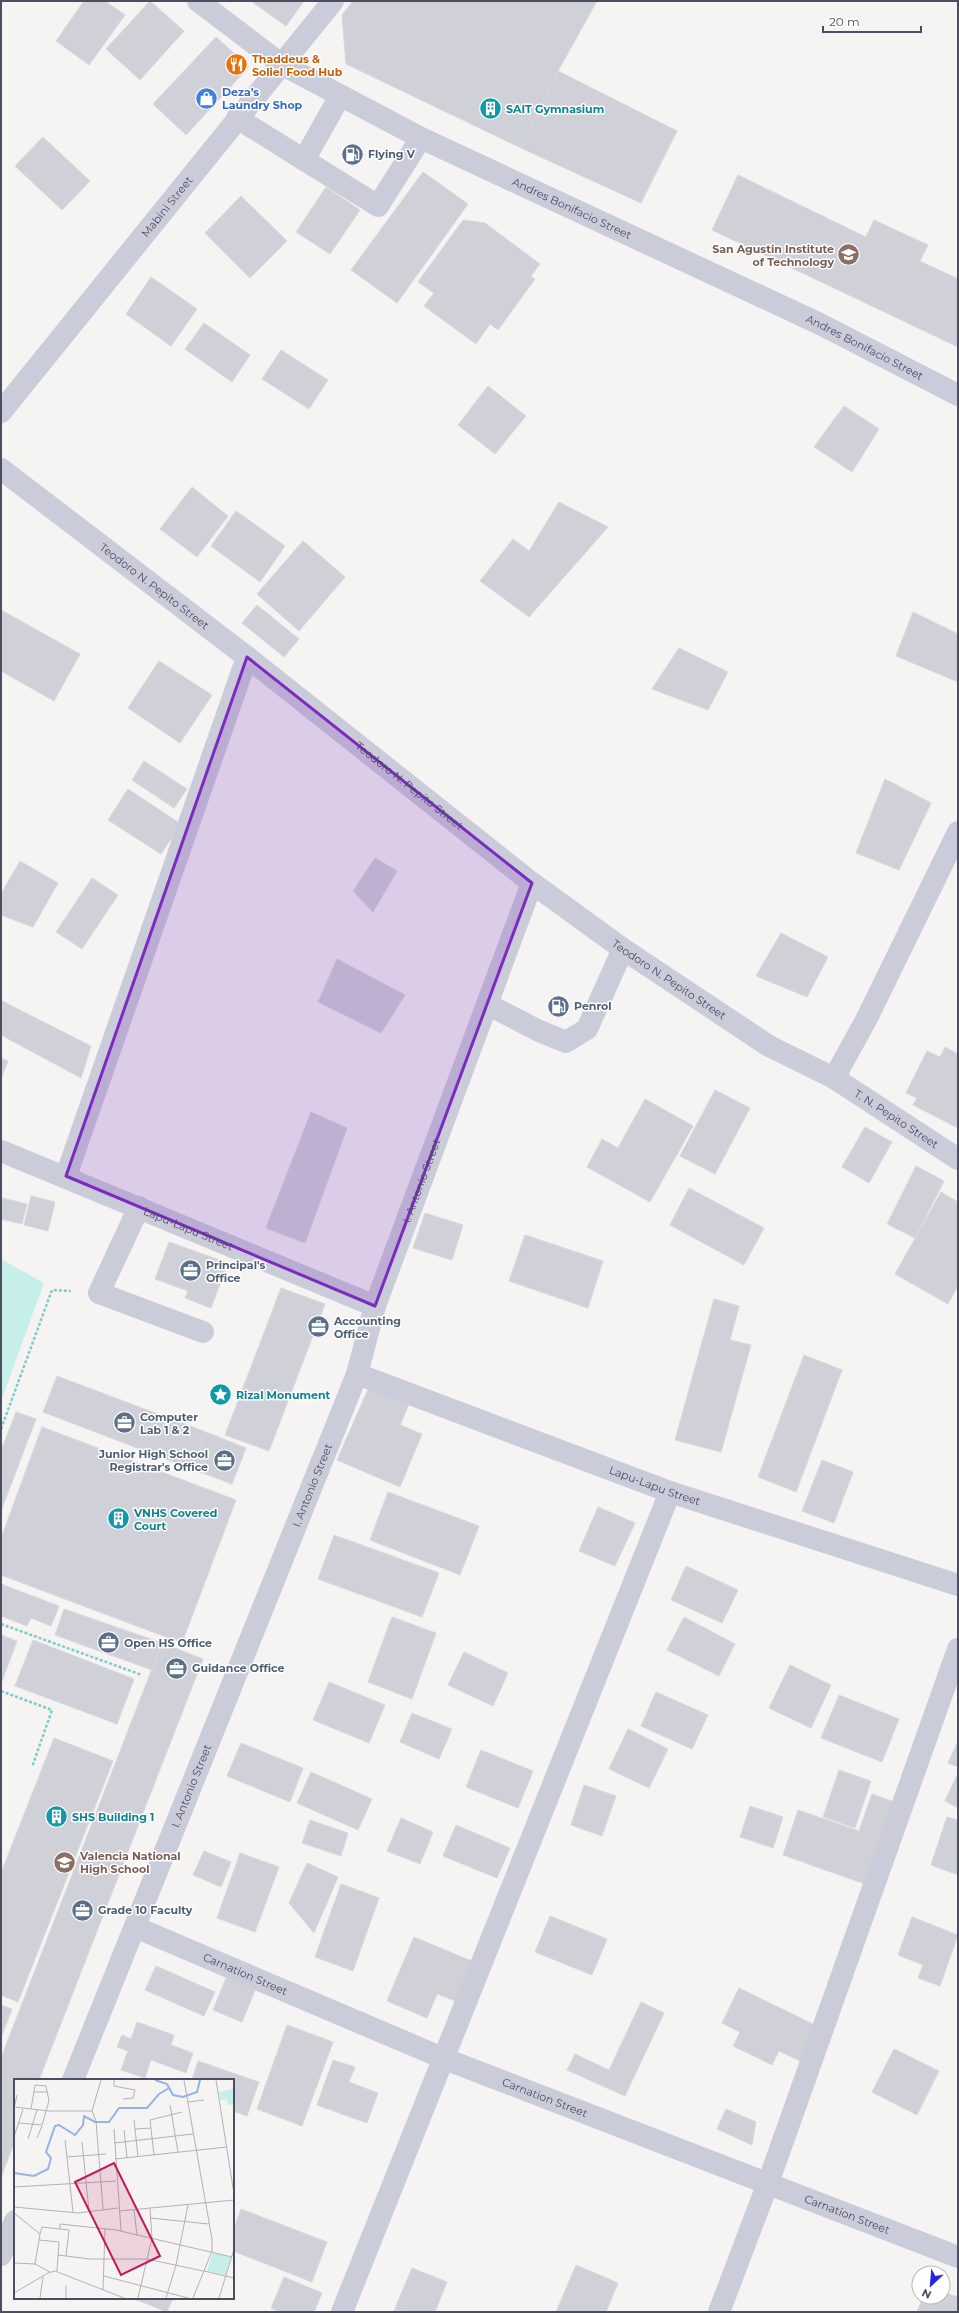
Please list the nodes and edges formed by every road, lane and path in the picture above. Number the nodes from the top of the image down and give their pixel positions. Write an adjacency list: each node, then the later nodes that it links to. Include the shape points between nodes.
1 (198, 1): 3 (street, Andres Bonifacio Street)
2 (333, 1): 3 (street, Mabini Street)
3 (281, 64): 4 (street, Andres Bonifacio Street); 5 (street, Mabini Street)
4 (340, 96): 6 (street, Andres Bonifacio Street); 7 (street)
5 (237, 118): 7 (street); 9 (street, Mabini Street)
6 (420, 138): 7 (street, via 378,206); 8 (street, Andres Bonifacio Street, via 820,324)
7 (304, 160)
8 (958, 394)
9 (1, 412)
10 (1, 469): 11 (street, Teodoro N. Pepito Street)
11 (247, 657): 13 (street, Teodoro N. Pepito Street); 19 (street)
12 (958, 832): 16 (street, via 866,1020)
13 (532, 883): 14 (street, Teodoro N. Pepito Street); 15 (street, I. Antonio Street)
14 (623, 949): 15 (street, via 587,1029 566,1042); 16 (street, Teodoro N. Pepito Street, via 769,1046)
15 (487, 1004): 22 (street, I. Antonio Street)
16 (834, 1078): 18 (street, T. N. Pepito Street)
17 (1, 1151): 19 (street, Lapu-Lapu Street)
18 (958, 1159)
19 (66, 1176): 20 (street, Lapu-Lapu Street)
20 (139, 1207): 21 (street); 22 (street, Lapu-Lapu Street)
21 (100, 1293): 23 (street); 25 (path, via 52,1290)
22 (375, 1306): 24 (street, I. Antonio Street)
23 (203, 1332)
24 (357, 1374): 26 (street, Lapu-Lapu Street); 33 (street, I. Antonio Street)
25 (1, 1429)
26 (670, 1492): 27 (street, Lapu-Lapu Street); 34 (street)
27 (958, 1585)
28 (1, 1624): 30 (path)
29 (958, 1648): 36 (street)
30 (142, 1675)
31 (1, 1691): 32 (path, via 52,1710)
32 (32, 1767)
33 (135, 1928): 34 (street, Carnation Street); 35 (street, I. Antonio Street)
34 (445, 2058): 36 (street, Carnation Street); 40 (street)
35 (73, 2079)
36 (768, 2183): 39 (street, Carnation Street); 41 (street)
37 (14, 2223): 38 (street)
38 (1, 2255)
39 (958, 2257)
40 (342, 2312)
41 (719, 2312)

